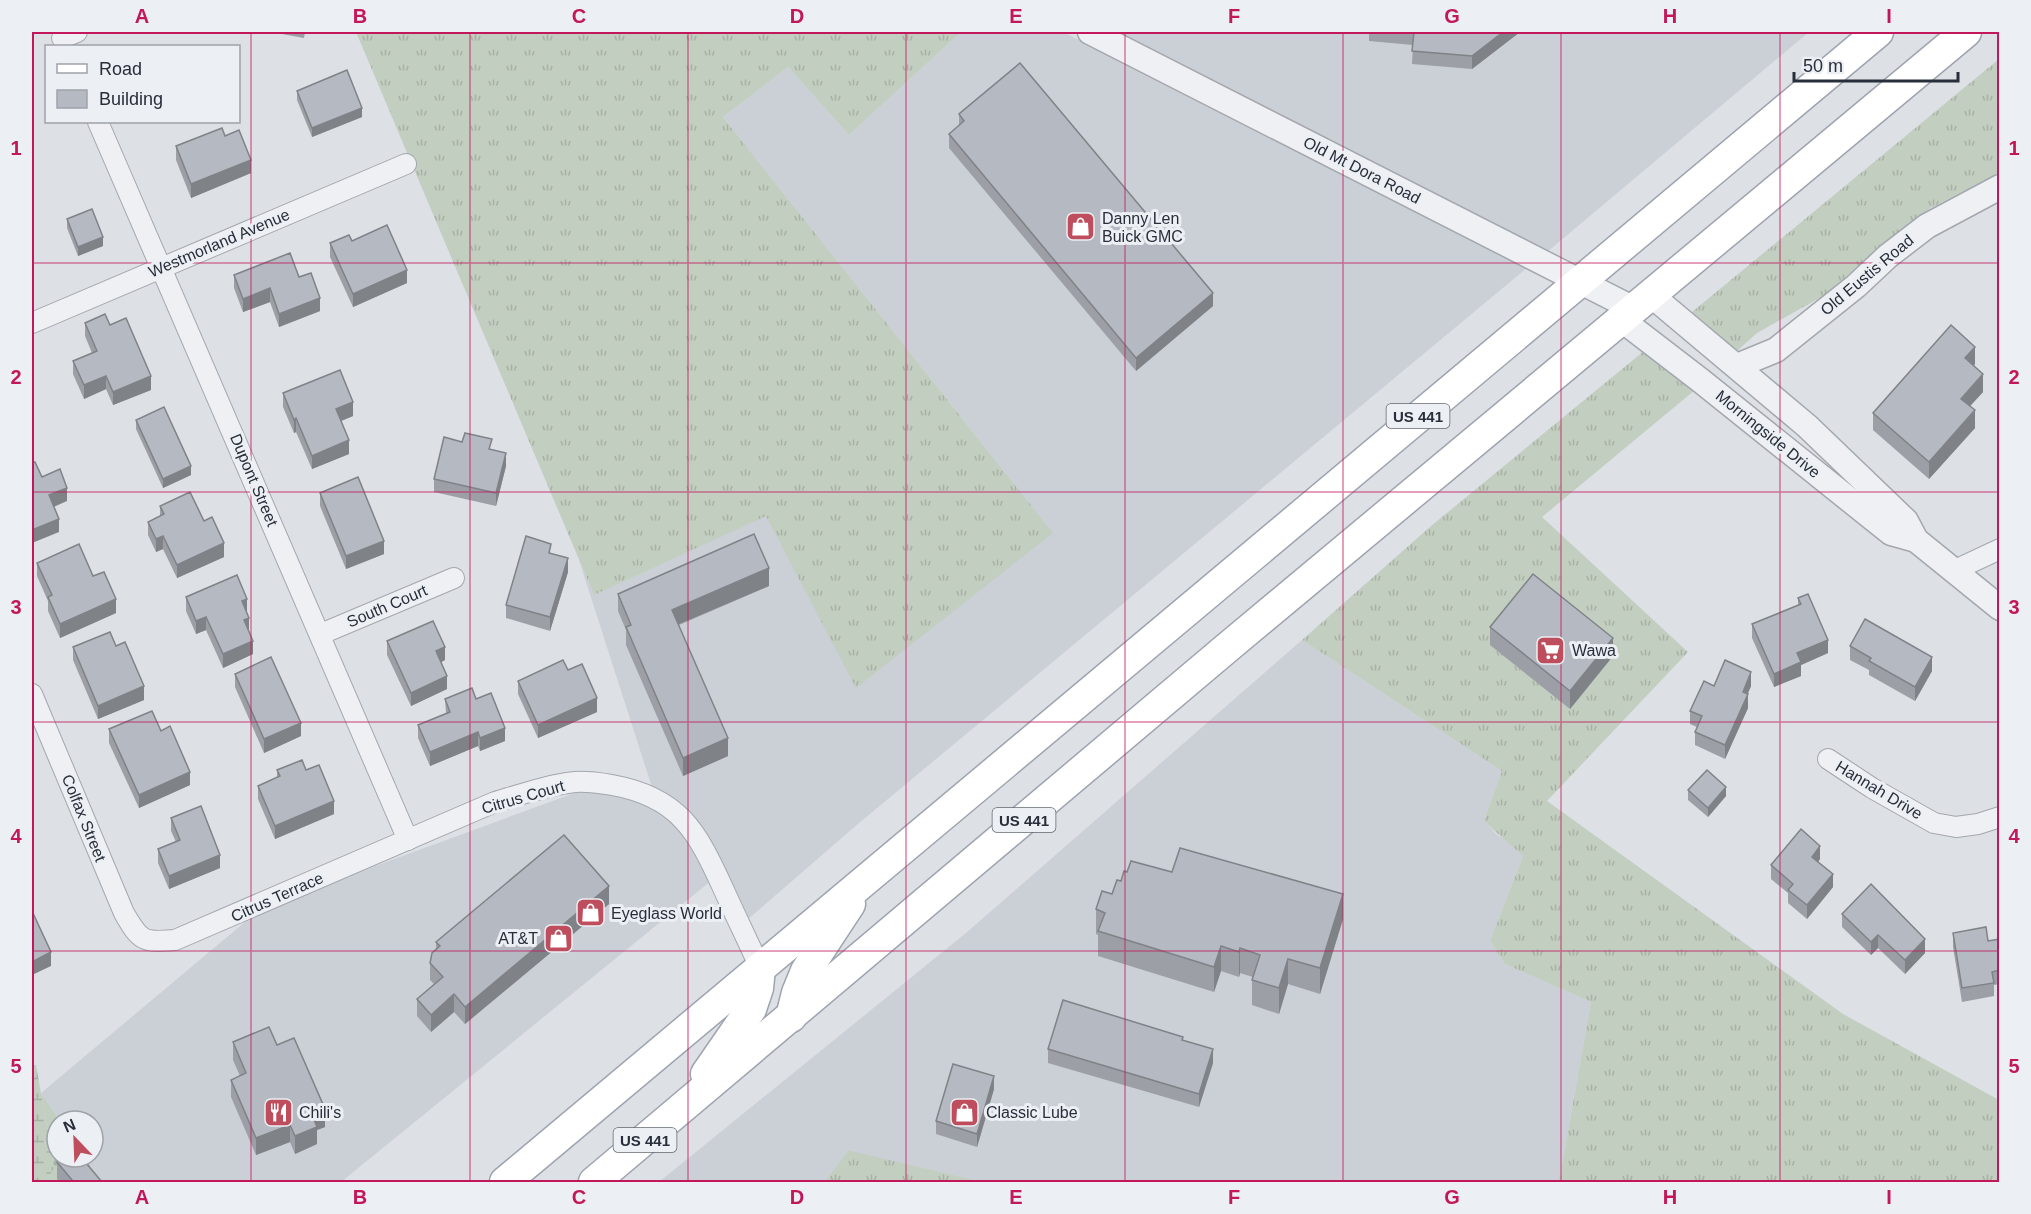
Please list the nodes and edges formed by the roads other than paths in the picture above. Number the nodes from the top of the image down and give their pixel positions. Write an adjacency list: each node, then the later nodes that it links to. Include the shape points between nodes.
1 (1090, 32): 8 (street, Old Mt Dora Road)
2 (1878, 32): 8 (main road, US 441)
3 (1966, 32): 9 (main road, US 441)
4 (98, 123): 7 (street, Dupont Street)
5 (406, 164): 7 (street, Westmorland Avenue)
6 (2000, 187): 11 (street, Old Eustis Road, via 1927,226 1776,350)
7 (162, 267): 10 (street, Westmorland Avenue); 19 (street, Dupont Street)
8 (1578, 282): 9 (street, Old Mt Dora Road); 24 (main road, US 441)
9 (1636, 308): 11 (street, Morningside Drive); 13 (street, Morningside Drive); 27 (main road, US 441)
10 (32, 323)
11 (1737, 366): 12 (street, Morningside Drive)
12 (1816, 435): 13 (street); 14 (street, Morningside Drive, via 1906,521)
13 (1798, 459): 14 (street, Morningside Drive, via 1891,532)
14 (1916, 540): 16 (street, Morningside Drive)
15 (2000, 549): 16 (street)
16 (1953, 571): 18 (street, Morningside Drive)
17 (454, 578): 19 (street, South Court)
18 (2000, 608)
19 (321, 634): 23 (street, Dupont Street)
20 (32, 694): 25 (street, Colfax Street, via 124,913 136,934)
21 (1828, 759): 22 (street, Hannah Drive, via 1934,823 1967,826)
22 (2000, 816)
23 (408, 840): 25 (street, Citrus Terrace, via 176,940 155,942); 26 (street, Citrus Court, via 495,802 545,787 593,782 635,789 662,801 699,838)
24 (868, 876): 26 (main road, US 441); 27 (main road, via 806,971)
25 (143, 938)
26 (760, 968): 28 (main road, via 751,1009); 29 (main road, US 441)
27 (791, 1017): 28 (main road, US 441)
28 (684, 1106): 30 (main road, US 441)
29 (505, 1182)
30 (594, 1182)

